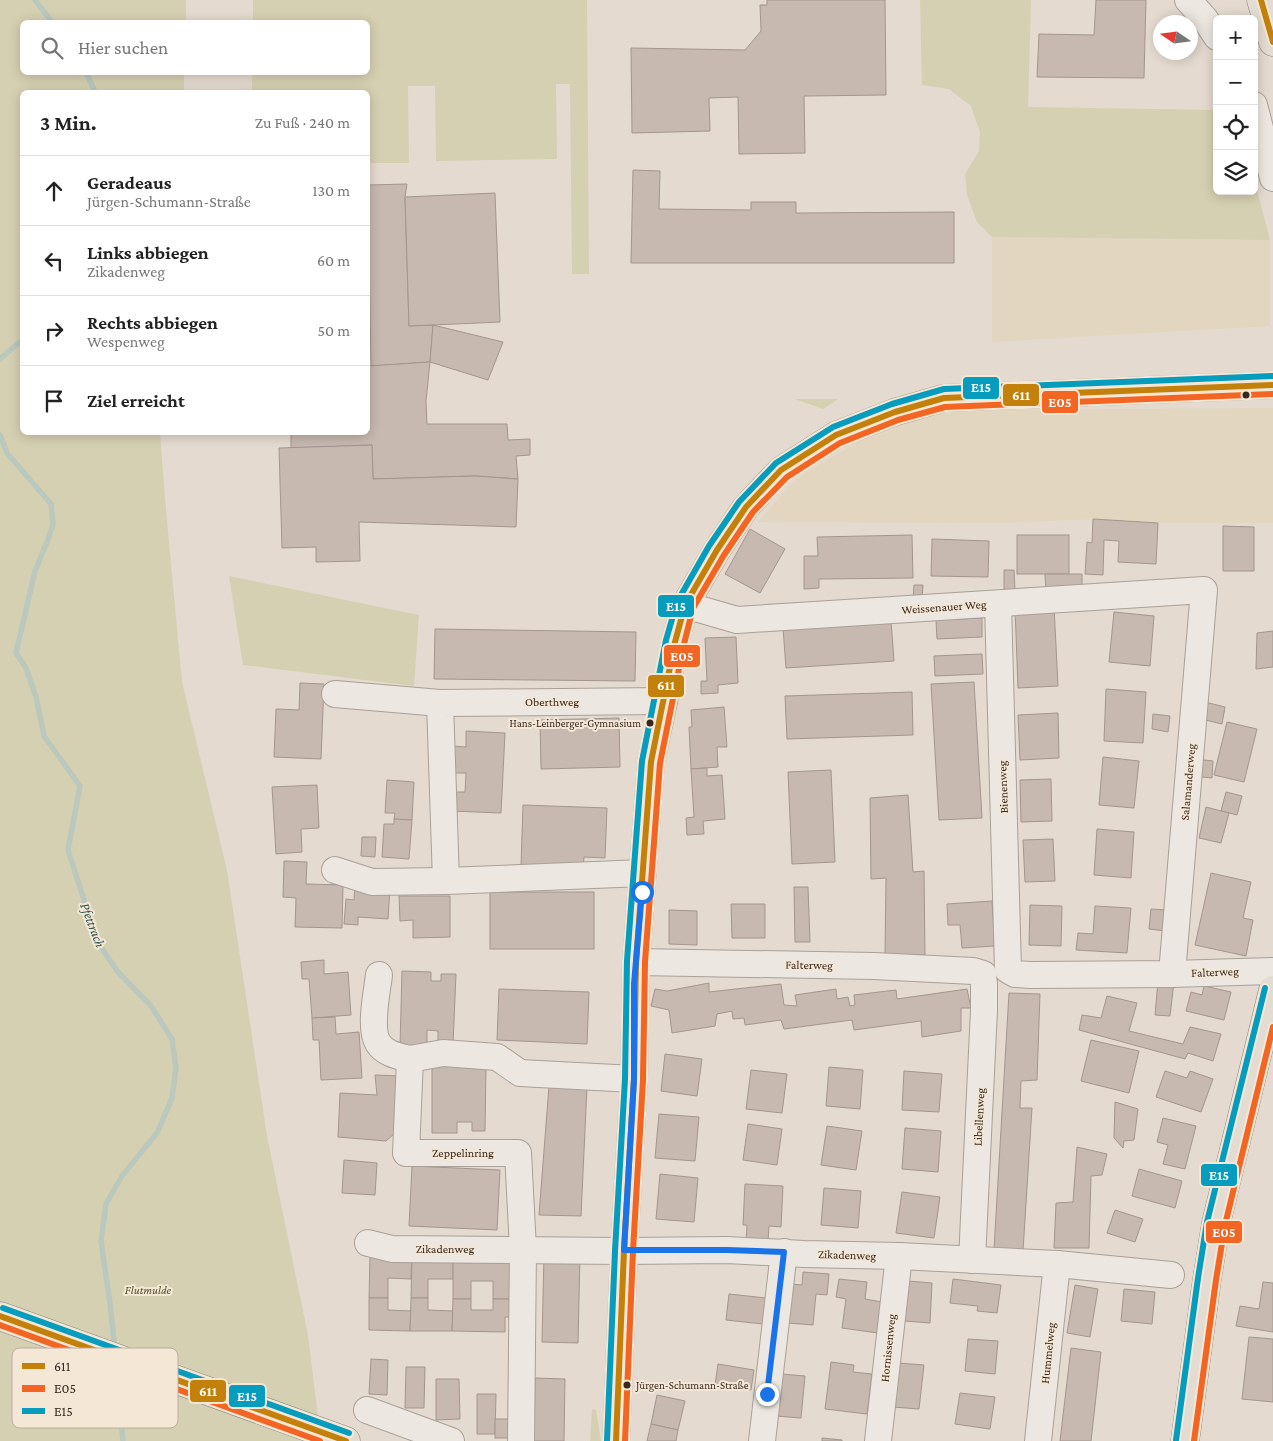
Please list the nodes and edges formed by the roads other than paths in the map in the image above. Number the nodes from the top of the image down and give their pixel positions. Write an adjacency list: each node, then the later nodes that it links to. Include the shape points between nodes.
1 (1188, 0): 3 (street)
2 (1261, 0): 4 (main road)
3 (1213, 31)
4 (1273, 42)
5 (1258, 120): 6 (street)
6 (1273, 178)
7 (1273, 385): 10 (street, via 944,398 894,412 836,435 781,470 746,507)
8 (1204, 590): 9 (street, Weissenauer Weg); 21 (street, Salamanderweg)
9 (998, 604): 10 (street, Weissenauer Weg, via 737,620); 18 (street, Bienenweg)
10 (685, 605): 12 (street)
11 (335, 694): 13 (street, Oberthweg)
12 (664, 701): 13 (street, Oberthweg); 15 (street, via 651,762)
13 (440, 703): 16 (street)
14 (335, 870): 16 (street, via 372,882)
15 (643, 873): 16 (street); 17 (street)
16 (446, 881)
17 (636, 962): 20 (street, Falterweg, via 874,966); 25 (street)
18 (1008, 970): 21 (street, Falterweg, via 1015,974)
19 (1273, 971): 21 (street, Falterweg)
20 (983, 974): 31 (street, Libellenweg)
21 (1172, 974)
22 (379, 975): 24 (street, via 374,1022 378,1042 395,1056)
23 (1273, 990): 45 (main road, via 1216,1223)
24 (410, 1059): 25 (street, via 443,1053 497,1057 520,1073); 27 (street, Zeppelinring, via 406,1152 518,1153)
25 (634, 1079): 28 (street)
26 (368, 1243): 27 (street, Zikadenweg, via 392,1249)
27 (523, 1249): 28 (street, Zikadenweg); 40 (street)
28 (624, 1250): 29 (street, Zikadenweg); 41 (street)
29 (784, 1252): 30 (street, Zikadenweg); 42 (street)
30 (899, 1256): 31 (street, Zikadenweg); 43 (street, Hornissenweg)
31 (972, 1260): 32 (street, Zikadenweg)
32 (1057, 1264): 33 (street, Zikadenweg); 44 (street, Hummelweg)
33 (1171, 1275)
34 (0, 1316): 35 (main road)
35 (89, 1348)
36 (178, 1380): 38 (main road)
37 (367, 1410): 39 (street)
38 (343, 1440)
39 (451, 1441)
40 (520, 1441)
41 (616, 1441)
42 (762, 1441)
43 (878, 1441)
44 (1038, 1441)
45 (1185, 1441)

